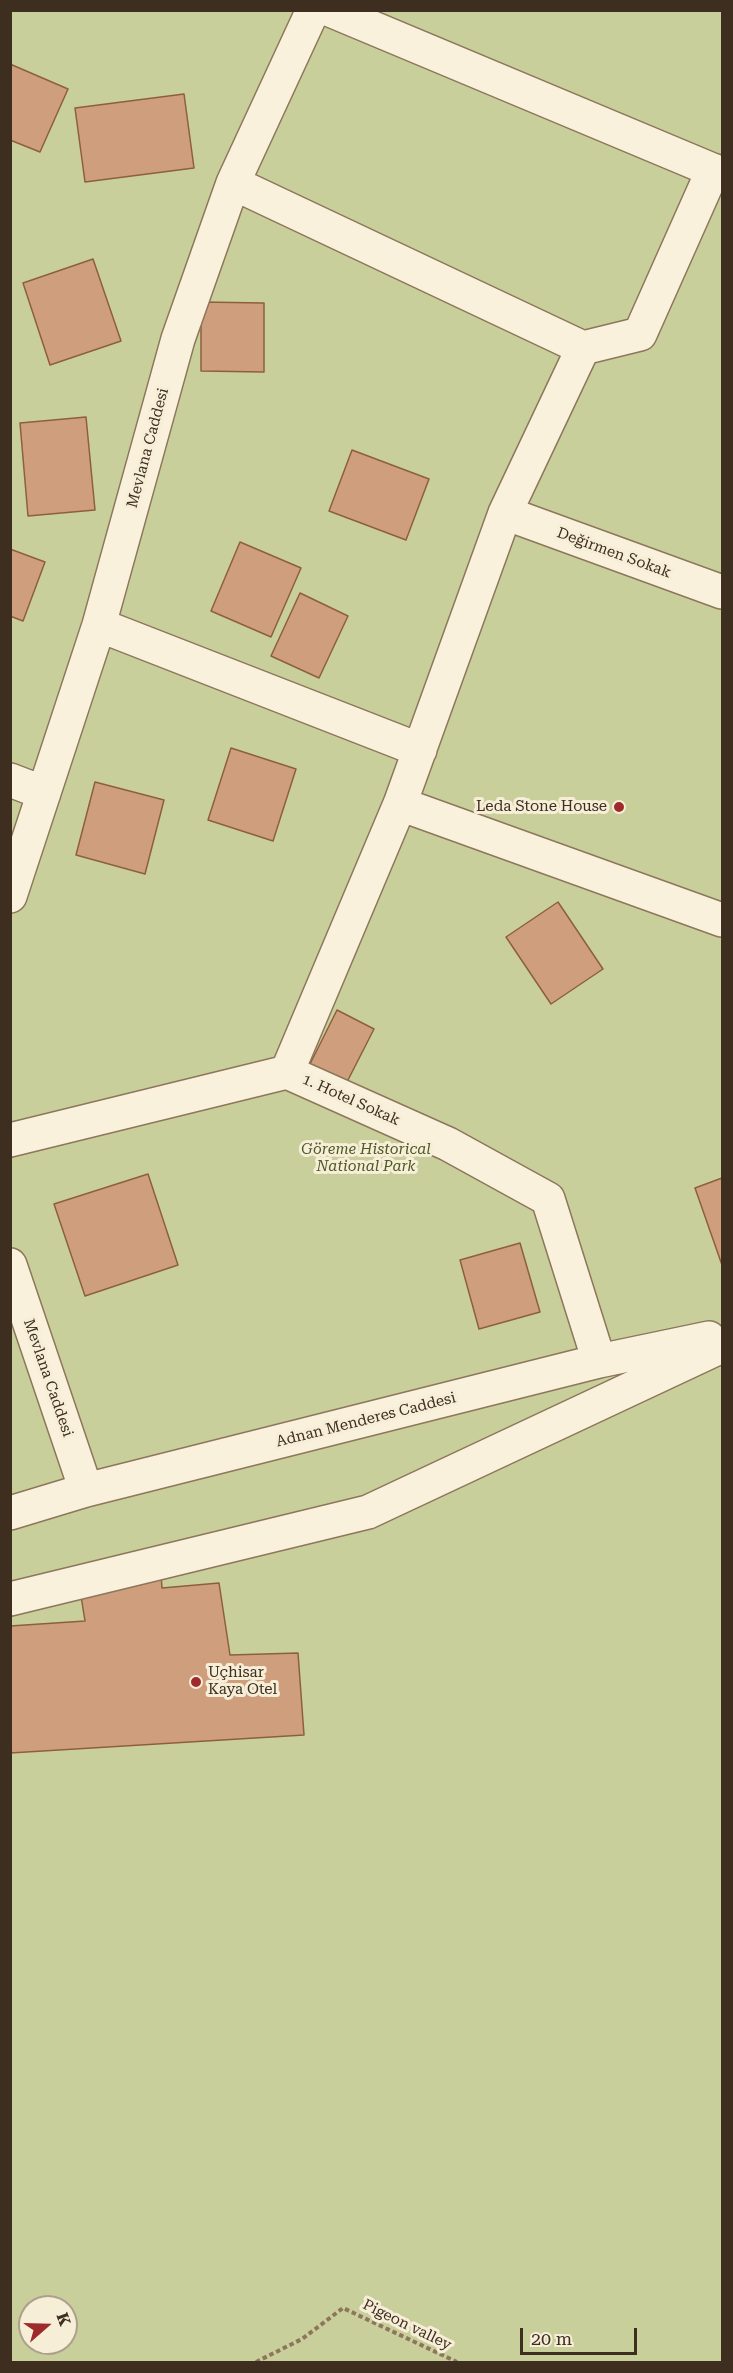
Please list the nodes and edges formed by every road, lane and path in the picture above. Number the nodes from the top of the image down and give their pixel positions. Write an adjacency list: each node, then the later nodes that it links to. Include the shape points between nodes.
1 (313, 10): 4 (street, Mevlana Caddesi)
2 (330, 10): 3 (street)
3 (718, 172): 5 (street, via 640,334)
4 (233, 183): 5 (street); 8 (street, Mevlana Caddesi, via 177,339)
5 (583, 348): 6 (street)
6 (505, 513): 7 (street, Değirmen Sokak); 9 (street)
7 (723, 592)
8 (99, 625): 9 (street); 11 (street, Mevlana Caddesi)
9 (420, 750): 12 (street)
10 (10, 780): 11 (street)
11 (44, 793): 13 (street, Mevlana Caddesi)
12 (400, 804): 14 (street); 15 (street)
13 (10, 896)
14 (723, 920)
15 (287, 1071): 16 (street, 1. Hotel Sokak); 20 (street, 1. Hotel Sokak, via 448,1144 548,1199)
16 (10, 1140)
17 (10, 1266): 21 (street, Mevlana Caddesi)
18 (723, 1335): 20 (street, Adnan Menderes Caddesi)
19 (723, 1346): 23 (street, via 368,1512)
20 (599, 1361): 21 (street, Adnan Menderes Caddesi)
21 (86, 1490): 22 (street, Adnan Menderes Caddesi)
22 (10, 1513)
23 (10, 1599)
24 (256, 2362): 25 (path, Pigeon valley, via 302,2339 343,2308)
25 (457, 2362)

